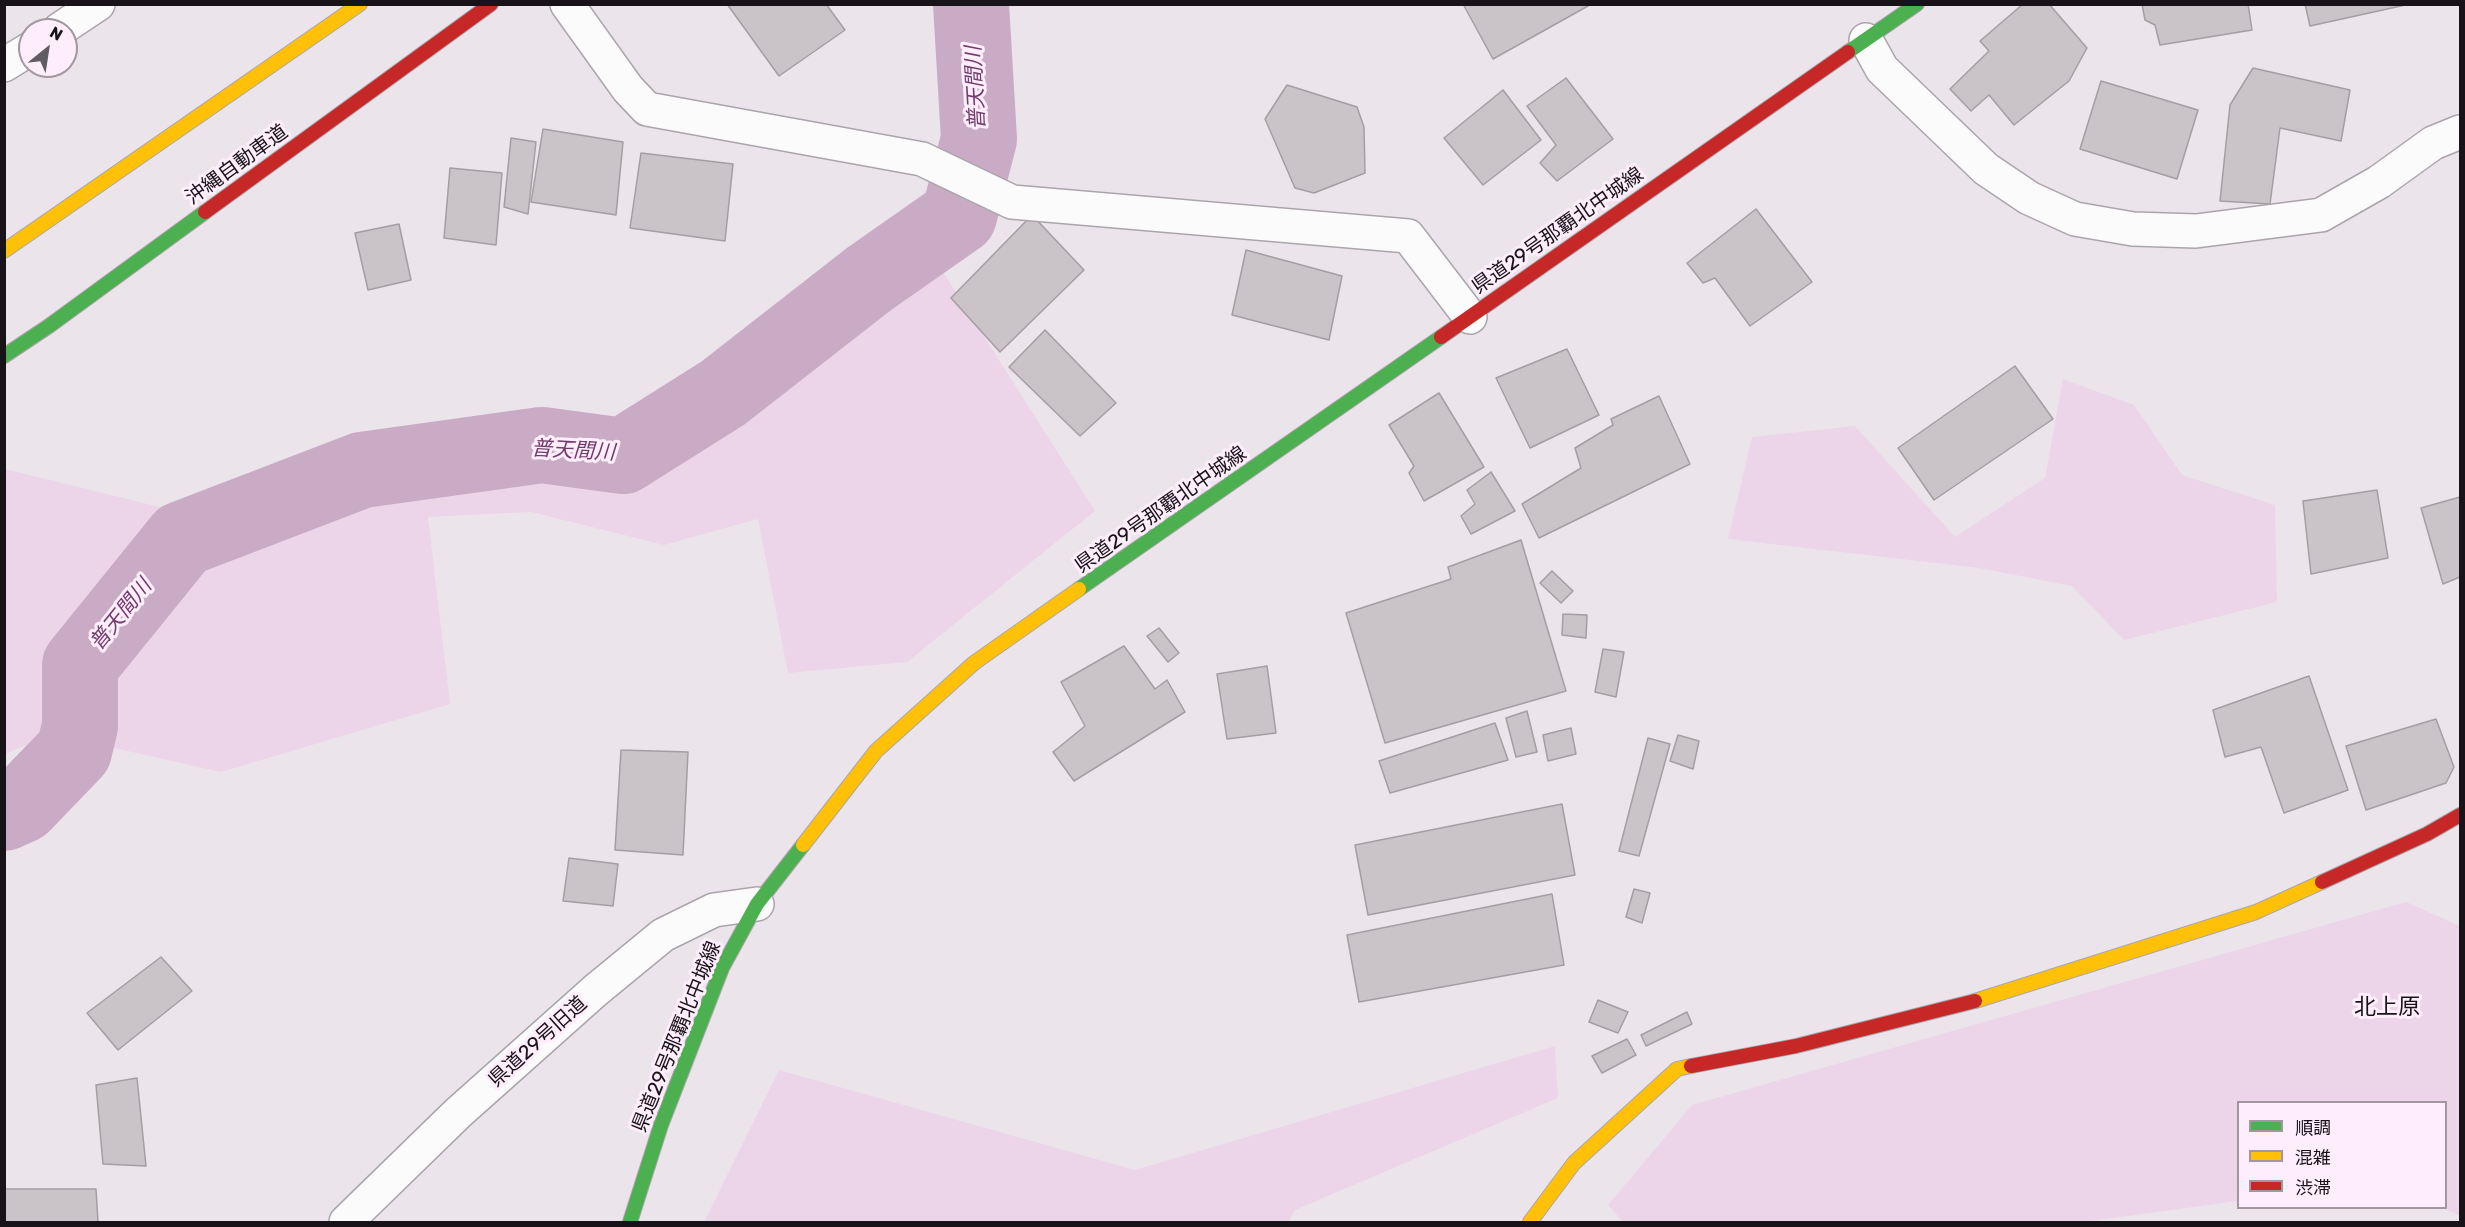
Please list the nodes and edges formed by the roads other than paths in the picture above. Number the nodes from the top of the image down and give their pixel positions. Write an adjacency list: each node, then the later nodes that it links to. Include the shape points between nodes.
1 (98, 4): 6 (street)
2 (360, 4): 11 (main road)
3 (490, 4): 13 (main road, 沖縄自動車道)
4 (567, 4): 12 (street, via 647,109 922,159 1012,202 1408,236)
5 (1917, 4): 7 (main road, 県道29号那覇北中城線)
6 (77, 18)
7 (1866, 40): 10 (street, via 1882,69 1986,169 2029,198 2075,219 2133,229 2196,231 2321,215 2379,182 2433,143); 12 (main road, 県道29号那覇北中城線)
8 (18, 56): 9 (street)
9 (4, 65)
10 (2460, 132)
11 (4, 251)
12 (1470, 317): 15 (main road, 県道29号那覇北中城線, via 974,663 876,751)
13 (4, 356)
14 (2460, 815): 18 (main road, via 2256,912 1993,996 1796,1046 1677,1069 1574,1162)
15 (757, 904): 16 (street, 県道29号旧道, via 714,910 663,935 458,1113); 17 (main road, 県道29号那覇北中城線, via 723,968 661,1125)
16 (346, 1222)
17 (630, 1222)
18 (1530, 1222)

